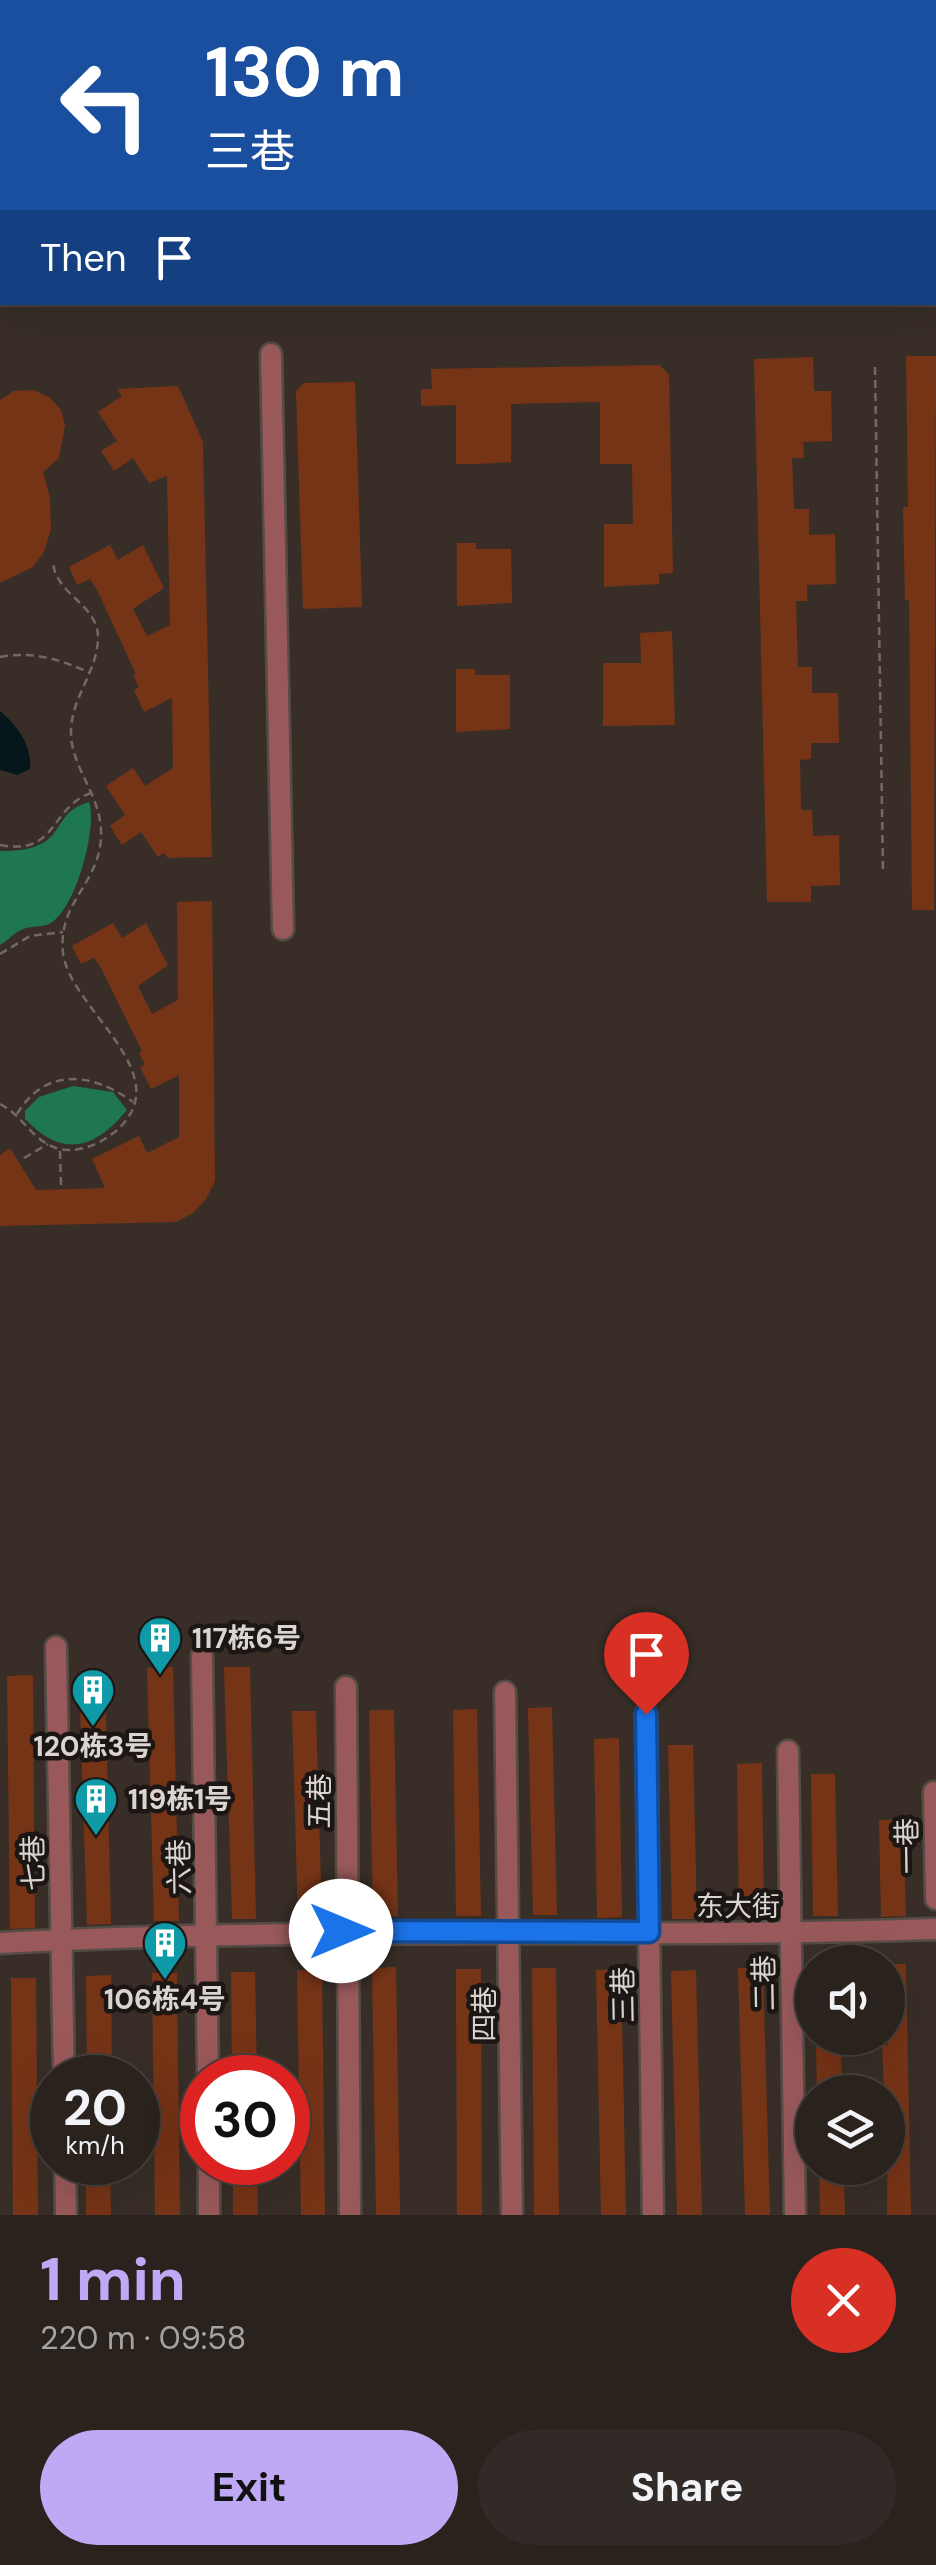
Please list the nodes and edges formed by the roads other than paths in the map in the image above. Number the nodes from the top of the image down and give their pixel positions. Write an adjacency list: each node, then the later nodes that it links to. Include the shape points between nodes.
1 (271, 354): 2 (street)
2 (283, 928)
3 (56, 1647): 17 (street, 七巷)
4 (202, 1656): 16 (street, 六巷)
5 (346, 1688): 12 (street, 五巷)
6 (505, 1692): 13 (street, 四巷)
7 (646, 1714): 14 (street, 三巷)
8 (788, 1750): 15 (street, 二巷)
9 (934, 1792): 10 (street, 一巷)
10 (936, 1900)
11 (936, 1929): 15 (street, 东大街)
12 (348, 1931): 13 (street, 东大街); 16 (street, 东大街); 25 (street, 五巷)
13 (510, 1931): 14 (street, 东大街); 26 (street, 四巷)
14 (649, 1932): 15 (street, 东大街); 27 (street, 三巷)
15 (791, 1934): 28 (street, 二巷)
16 (208, 1935): 17 (street, 东大街); 20 (street, 六巷)
17 (62, 1940): 18 (street, 东大街); 19 (street, 七巷)
18 (0, 1944)
19 (64, 2055)
20 (208, 2055)
21 (65, 2185): 23 (street)
22 (209, 2185): 24 (street)
23 (66, 2215)
24 (209, 2215)
25 (350, 2215)
26 (512, 2215)
27 (653, 2215)
28 (796, 2215)

